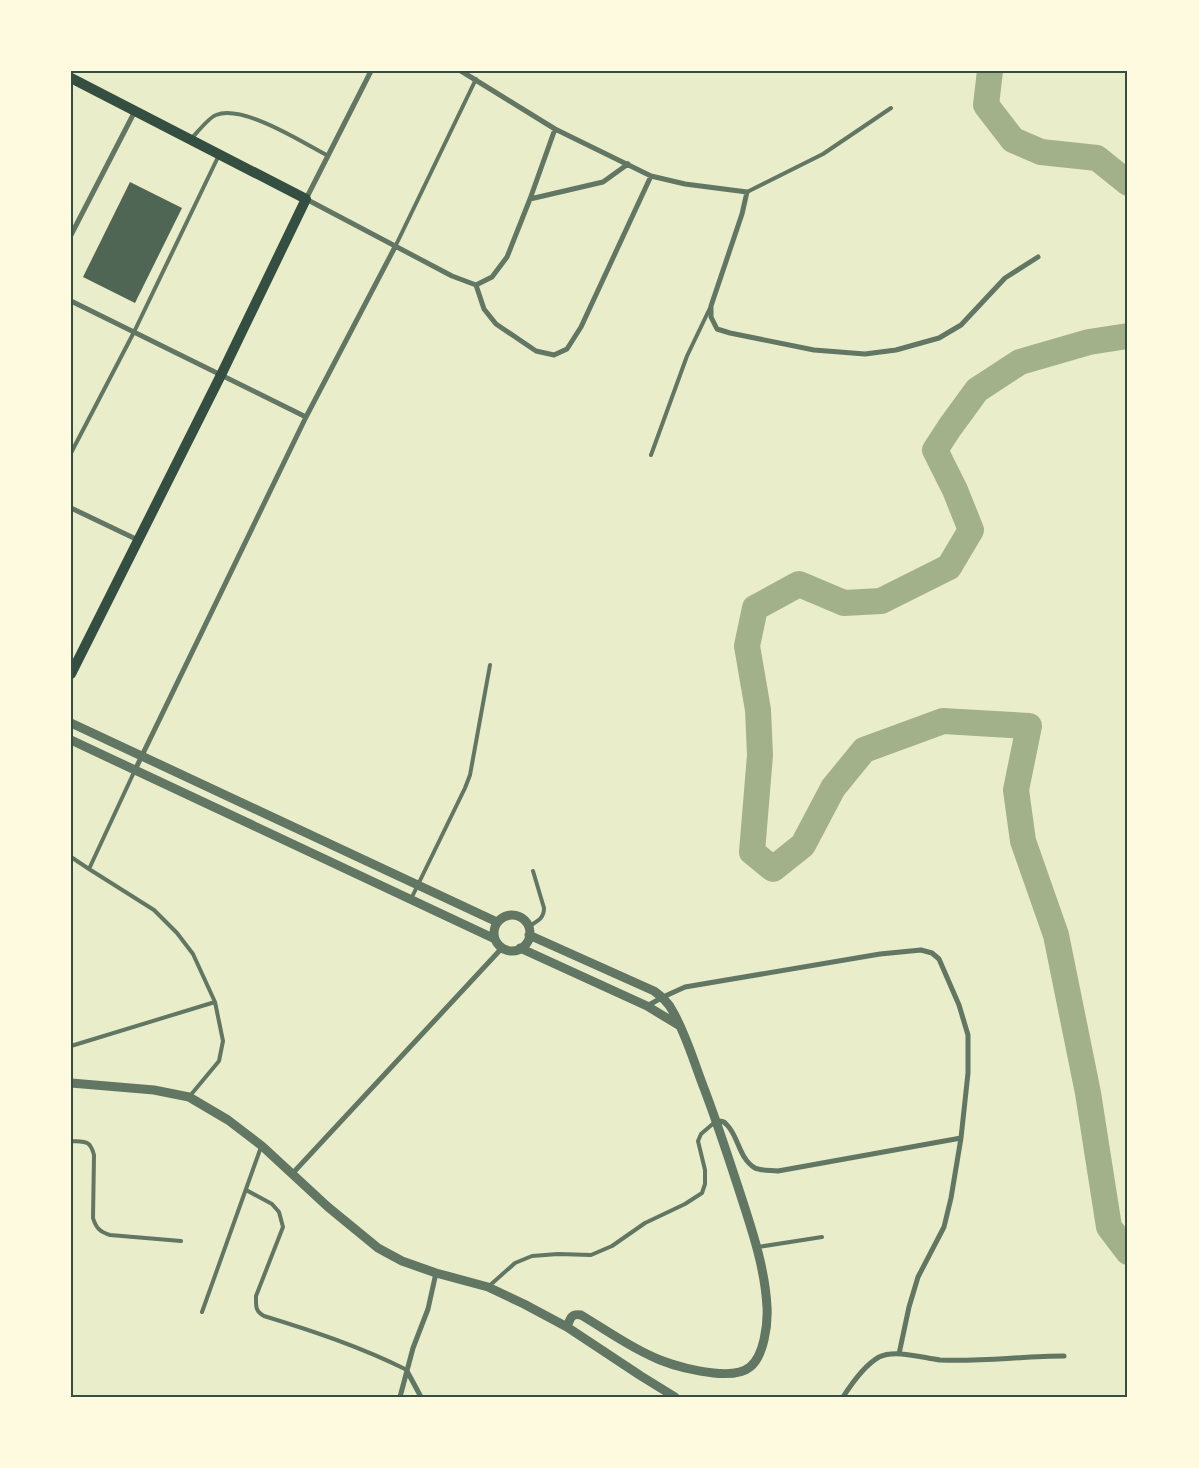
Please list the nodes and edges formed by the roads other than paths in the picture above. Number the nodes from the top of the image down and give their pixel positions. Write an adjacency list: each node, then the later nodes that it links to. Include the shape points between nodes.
1 (371, 71): 10 (street)
2 (461, 71): 4 (street)
3 (71, 78): 6 (main road)
4 (476, 79): 7 (street); 17 (lane)
5 (890, 108): 13 (lane, via 824,154)
6 (135, 110): 8 (main road); 16 (street)
7 (555, 129): 11 (street); 15 (street)
8 (191, 139): 9 (main road); 10 (lane, via 216,115 230,113 253,118)
9 (220, 154): 14 (main road); 22 (lane)
10 (328, 156): 14 (street)
11 (628, 164): 12 (street); 15 (street, via 603,182)
12 (651, 176): 13 (street); 19 (street, via 581,327 567,349 554,355 536,351 496,324 484,309)
13 (747, 192): 21 (street)
14 (306, 199): 17 (street); 23 (main road)
15 (530, 199): 19 (street, via 507,257 492,278)
16 (71, 236)
17 (395, 247): 19 (street); 24 (street)
18 (1038, 257): 21 (street, via 1005,278 961,324 939,338 896,350 865,354 814,350 730,333 717,328 711,317)
19 (476, 285)
20 (71, 301): 22 (street)
21 (711, 306): 26 (lane, via 687,356)
22 (134, 332): 23 (street); 25 (lane)
23 (221, 375): 24 (street); 28 (main road)
24 (306, 417): 33 (street)
25 (71, 453)
26 (651, 454)
27 (71, 508): 28 (street)
28 (138, 540): 30 (main road)
29 (490, 664): 38 (lane, via 470,775)
30 (71, 674)
31 (71, 723): 33 (street)
32 (71, 740): 34 (street)
33 (141, 755): 34 (street); 38 (street)
34 (135, 770): 36 (lane); 39 (street)
35 (71, 857): 36 (lane)
36 (89, 869): 46 (lane, via 154,910 177,933 193,954)
37 (533, 871): 41 (lane, via 544,914)
38 (418, 885): 39 (lane); 40 (street)
39 (411, 899): 42 (street)
40 (497, 922): 41 (street, via 512,915 522,918); 42 (street)
41 (529, 931): 44 (street, via 525,944); 45 (street)
42 (495, 939): 43 (street)
43 (502, 948): 44 (street); 56 (street)
44 (520, 948): 47 (street)
45 (662, 997): 47 (street); 48 (street); 53 (street, via 685,987 880,954 932,952 939,959 960,1005 968,1036 968,1073)
46 (215, 1002): 49 (lane); 51 (lane, via 223,1041 219,1061)
47 (647, 1006): 48 (street)
48 (680, 1026): 52 (street)
49 (71, 1046)
50 (71, 1084): 51 (street, via 154,1090)
51 (189, 1097): 55 (street, via 228,1120)
52 (716, 1121): 53 (street, via 727,1124 749,1163 764,1170 787,1169); 60 (street); 62 (lane, via 698,1141 705,1170 702,1193 645,1223 612,1246 591,1255 532,1256 515,1263)
53 (961, 1138): 65 (street, via 944,1226 918,1277)
54 (71, 1141): 59 (lane, via 86,1142 92,1146 93,1218 102,1233)
55 (262, 1146): 56 (street); 57 (lane)
56 (292, 1174): 61 (street, via 378,1248)
57 (246, 1190): 63 (lane); 67 (lane, via 272,1204 280,1212 283,1227 256,1296 259,1313 321,1334)
58 (822, 1237): 60 (lane)
59 (181, 1241)
60 (758, 1247): 64 (street, via 767,1308 765,1336 759,1357 750,1368 735,1374 713,1374 661,1361 576,1314)
61 (436, 1273): 62 (street); 67 (street, via 428,1309)
62 (488, 1286): 64 (street)
63 (202, 1312)
64 (568, 1327): 70 (street)
65 (899, 1354): 66 (street, via 939,1360); 71 (street, via 880,1357 860,1374)
66 (1064, 1356)
67 (407, 1370): 68 (street); 69 (street)
68 (400, 1397)
69 (421, 1397)
70 (675, 1397)
71 (843, 1397)

